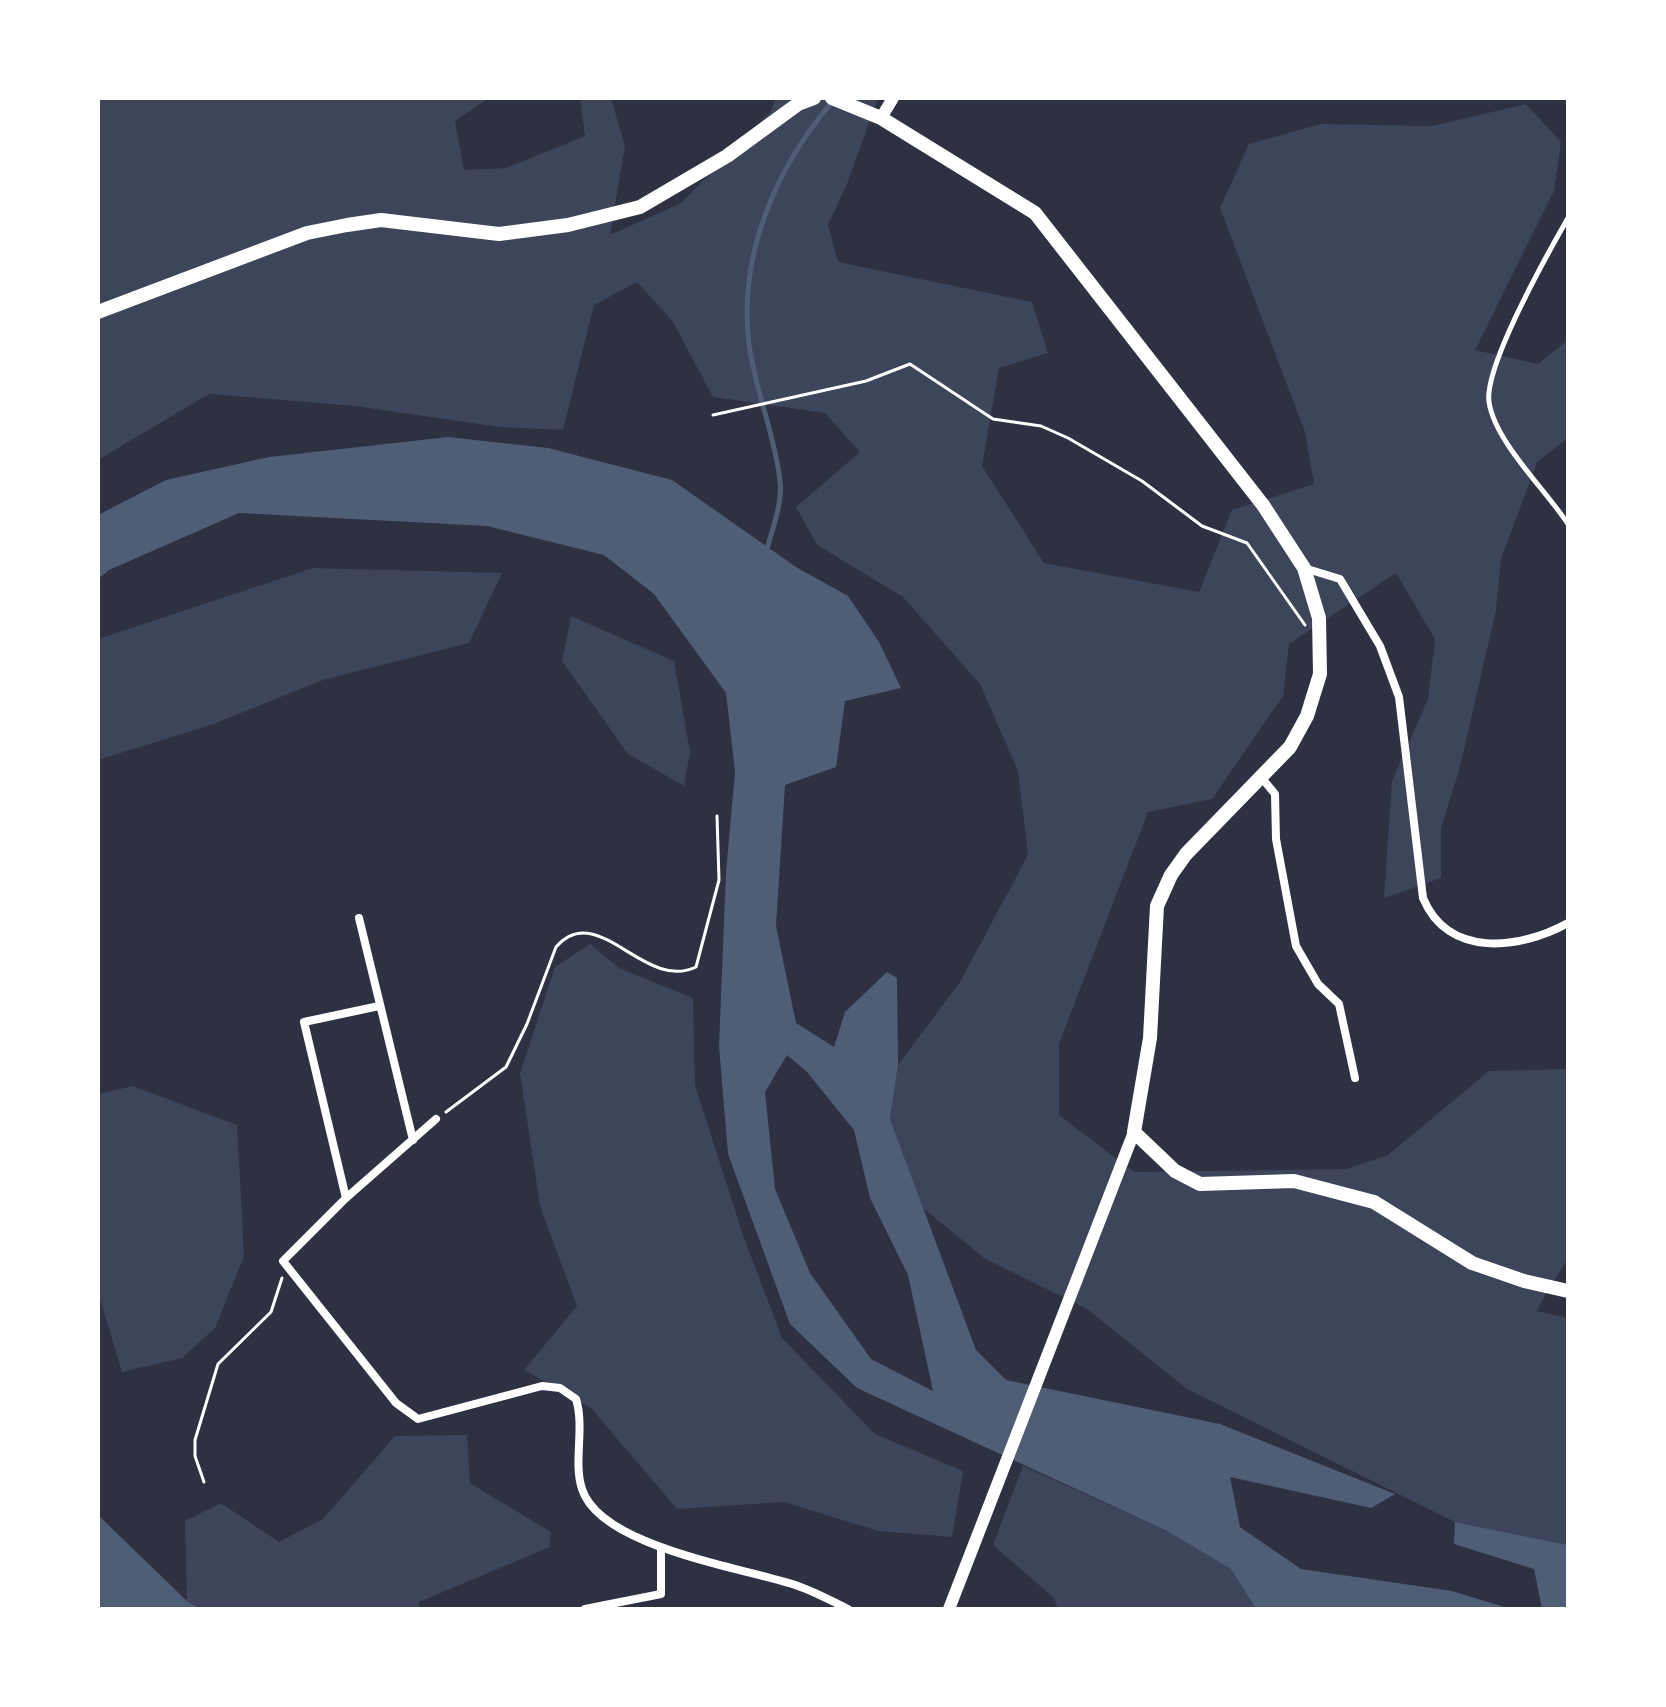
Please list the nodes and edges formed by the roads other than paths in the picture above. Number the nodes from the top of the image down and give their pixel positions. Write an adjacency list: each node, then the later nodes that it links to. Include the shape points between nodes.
1 (814, 98): 6 (main road, via 640,207 568,225 499,234 381,220 347,225 307,233)
2 (832, 98): 4 (main road)
3 (892, 98): 4 (main road)
4 (881, 118): 8 (main road, via 1035,213 1263,505)
5 (1568, 218): 7 (lane, via 1528,288 1488,400 1497,423)
6 (98, 312)
7 (1568, 524)
8 (1304, 568): 9 (main road, via 1319,618 1320,674 1290,747); 11 (street, via 1340,579 1380,646 1399,697 1423,898 1430,916 1448,933 1472,943 1506,944 1547,935)
9 (1261, 777): 13 (street, via 1275,794 1276,839 1296,946 1318,984 1339,1004); 15 (main road, via 1186,854 1157,906 1150,1038)
10 (359, 918): 12 (street)
11 (1568, 923)
12 (379, 1006): 16 (street); 17 (street, via 304,1022)
13 (1355, 1078)
14 (436, 1119): 16 (street)
15 (1134, 1132): 18 (main road, via 1175,1171 1200,1184 1294,1181 1374,1202 1472,1263); 22 (main road)
16 (413, 1140): 17 (street)
17 (346, 1198): 19 (street, via 283,1261 396,1403 418,1419 542,1386 560,1388 576,1399 581,1416 581,1487 590,1506)
18 (1568, 1291)
19 (661, 1549): 20 (street, via 661,1594); 21 (street, via 799,1586)
20 (585, 1609)
21 (848, 1609)
22 (949, 1609)

